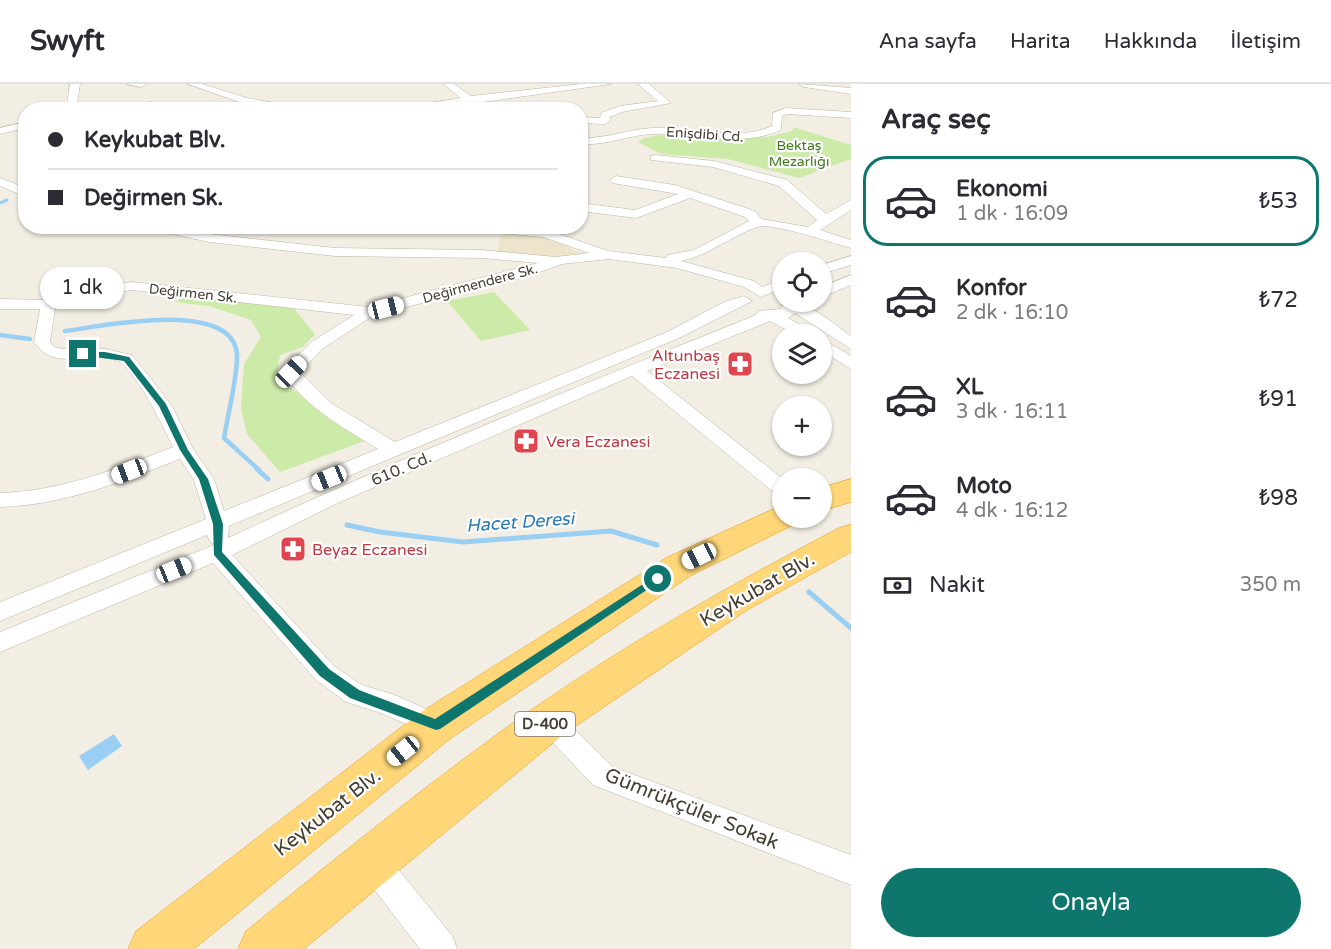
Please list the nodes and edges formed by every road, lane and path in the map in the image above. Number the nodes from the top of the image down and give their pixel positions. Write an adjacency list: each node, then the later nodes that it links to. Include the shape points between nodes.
1 (75, 84): 11 (street)
2 (131, 84): 3 (street)
3 (141, 84)
4 (193, 84): 12 (street)
5 (448, 84): 10 (street)
6 (606, 84): 10 (street)
7 (643, 84): 15 (street, via 666,103 614,110 605,115 605,121)
8 (804, 84): 9 (street)
9 (851, 91)
10 (469, 99): 13 (street)
11 (72, 102)
12 (251, 102)
13 (447, 102)
14 (851, 115): 18 (street, Enişdibi Cd., via 786,111 777,115 777,128 750,137 656,131 608,142)
15 (588, 121)
16 (18, 127): 17 (street)
17 (0, 130)
18 (588, 141)
19 (654, 158): 26 (street, via 714,164 783,183)
20 (616, 180): 23 (street, via 671,188)
21 (0, 182): 22 (street)
22 (18, 190)
23 (688, 195): 25 (street, via 636,214); 27 (street, via 750,214)
24 (851, 204): 26 (street)
25 (588, 208)
26 (825, 220): 28 (street)
27 (757, 222): 28 (street); 35 (street, via 698,253)
28 (807, 231): 31 (street)
29 (187, 234): 33 (street, via 335,252 482,254)
30 (551, 234): 32 (street)
31 (851, 244)
32 (609, 255): 33 (street, Değirmendere Sk.); 35 (street, Değirmendere Sk.)
33 (560, 260): 44 (street, Değirmendere Sk.)
34 (851, 260): 36 (street)
35 (654, 261): 40 (street, Değirmendere Sk., via 678,264 729,295)
36 (832, 267)
37 (851, 279): 39 (street)
38 (772, 288): 40 (street, 610. Cd.)
39 (832, 288)
40 (753, 297): 41 (street); 47 (street, via 750,308); 54 (street, 610. Cd., via 729,305 673,335)
41 (772, 299)
42 (0, 304): 43 (street, Değirmen Sk.)
43 (48, 305): 44 (street, Değirmen Sk., via 96,291 132,286); 53 (street, via 43,335 48,350 126,359 163,406)
44 (369, 312): 54 (street, Değirmendere Sk., via 316,346 291,372 297,383 329,409)
45 (787, 312): 47 (street, 610. Cd.)
46 (807, 312): 49 (street)
47 (771, 315): 48 (street); 52 (street, 610. Cd.)
48 (787, 324)
49 (851, 344)
50 (832, 351): 51 (street)
51 (851, 364)
52 (634, 369): 55 (street); 62 (street, 610. Cd., via 344,493)
53 (184, 450): 58 (street, via 66,493); 60 (street, via 204,479)
54 (396, 451): 60 (street, 610. Cd.)
55 (772, 480)
56 (851, 490): 57 (highway)
57 (832, 497)
58 (0, 500)
59 (772, 521): 66 (highway, Keykubat Blv., via 678,567)
60 (218, 524): 62 (street); 63 (street, 610. Cd.)
61 (851, 537): 65 (highway, Keykubat Blv. / D-400, via 734,600)
62 (217, 553): 64 (street, 610. Cd.); 66 (street, via 325,673 355,694)
63 (0, 612)
64 (0, 642)
65 (549, 721): 67 (highway, Keykubat Blv. / D-400); 68 (street, Gümrükçüler Sokak, via 603,776)
66 (436, 725): 69 (highway, Keykubat Blv.)
67 (371, 860): 70 (highway, Keykubat Blv. / D-400); 71 (street)
68 (851, 870)
69 (154, 949)
70 (264, 949)
71 (441, 949)

